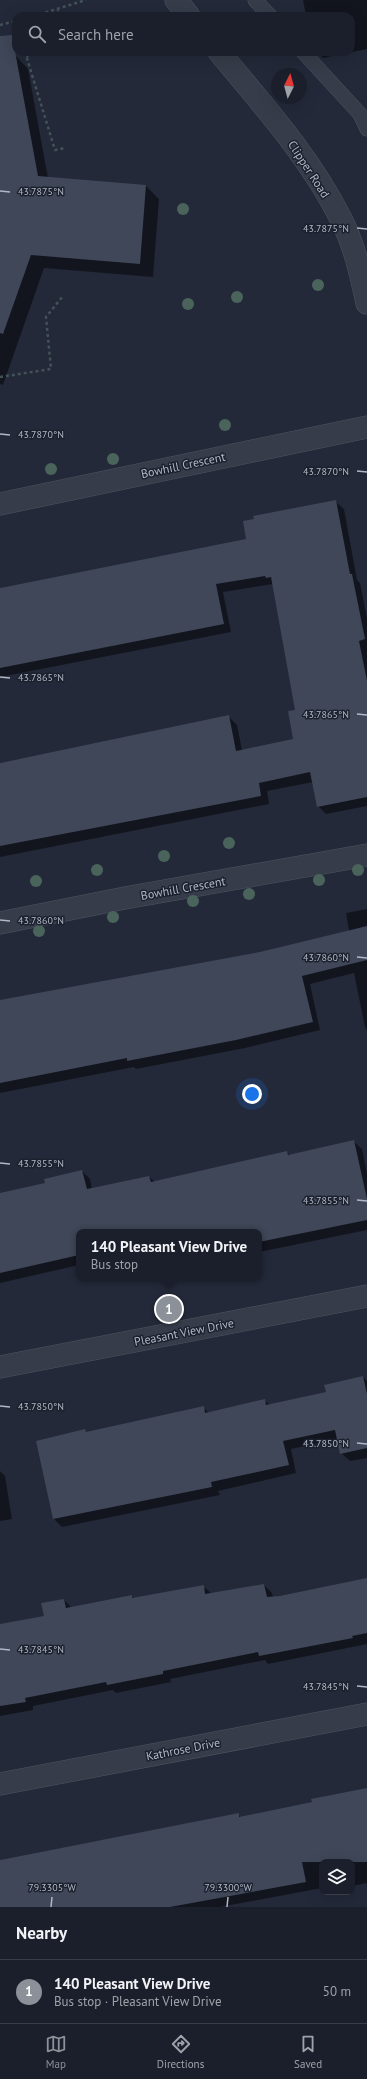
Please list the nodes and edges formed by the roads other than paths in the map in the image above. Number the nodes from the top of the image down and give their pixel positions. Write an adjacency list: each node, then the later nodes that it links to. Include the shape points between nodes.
1 (176, 0): 3 (street)
2 (255, 0): 4 (lane)
3 (186, 12)
4 (266, 12)
5 (222, 56): 8 (street, Clipper Road, via 283,128 341,219 361,274)
6 (307, 56): 7 (lane, via 360,114)
7 (367, 129)
8 (367, 303)
9 (367, 426): 10 (street, Bowhill Crescent)
10 (0, 504)
11 (367, 855): 12 (street, Bowhill Crescent)
12 (0, 923)
13 (367, 1296): 14 (street, Pleasant View Drive)
14 (0, 1367)
15 (367, 1714): 16 (street, Kathrose Drive)
16 (0, 1784)

